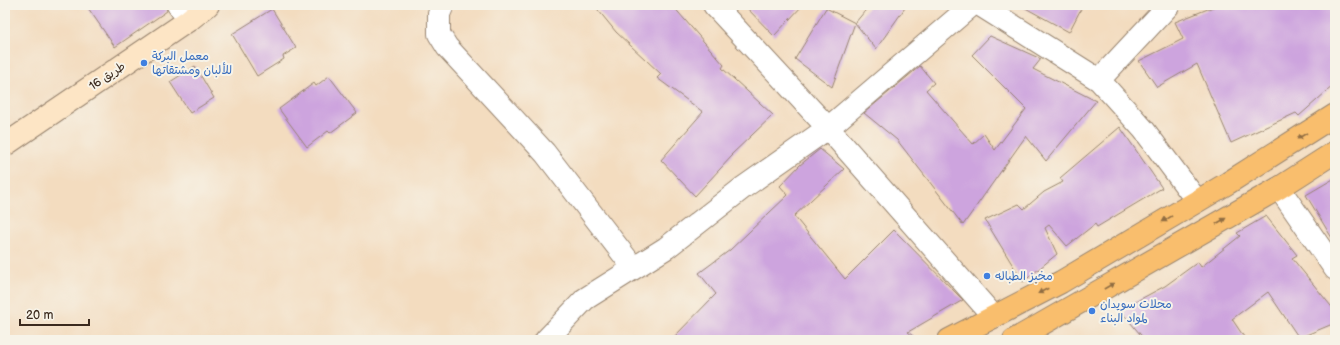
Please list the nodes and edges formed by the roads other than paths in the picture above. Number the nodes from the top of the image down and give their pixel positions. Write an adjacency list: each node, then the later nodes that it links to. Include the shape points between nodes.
1 (208, 5): 7 (street, طريق 16)
2 (443, 5): 15 (street, via 439,14 439,34 447,47 545,153)
3 (714, 5): 10 (street)
4 (972, 5): 10 (street)
5 (980, 5): 8 (street)
6 (1169, 5): 8 (street)
7 (184, 12): 11 (street, طريق 16)
8 (1099, 80): 14 (street, via 1144,130)
9 (1335, 115): 14 (main road, one-way to 14)
10 (828, 128): 15 (street, via 744,187 666,248); 17 (street)
11 (5, 145)
12 (1335, 152): 13 (main road)
13 (1279, 188): 16 (street); 20 (main road, one-way to 13)
14 (1197, 201): 17 (main road, one-way to 17, via 1061,282)
15 (634, 267): 18 (street, via 585,299)
16 (1335, 270)
17 (994, 316): 19 (main road)
18 (546, 340)
19 (949, 340)
20 (1014, 340)

